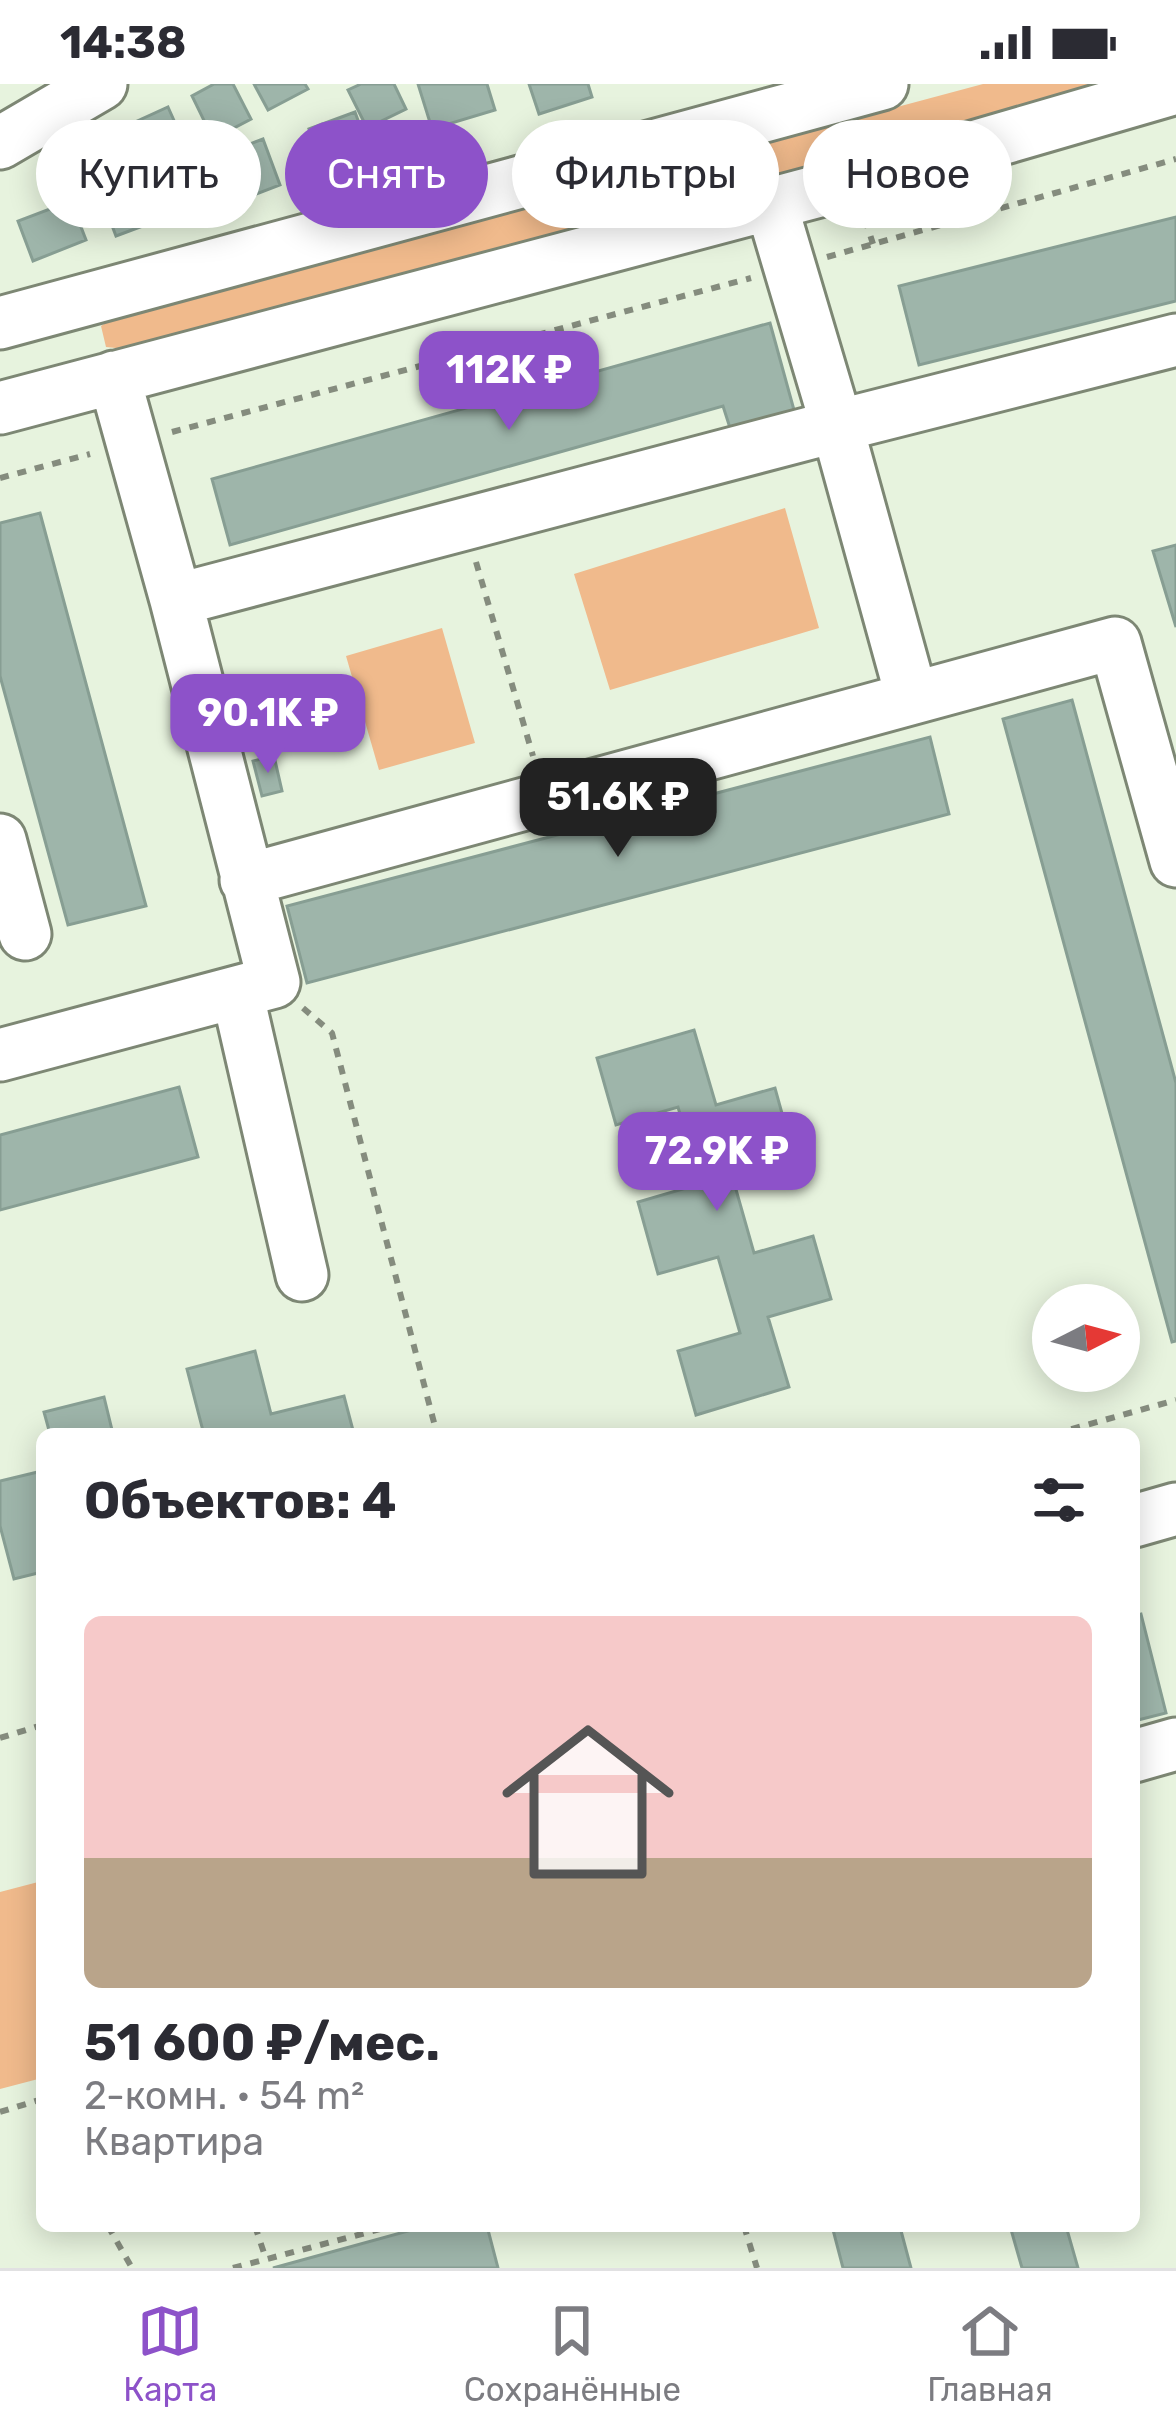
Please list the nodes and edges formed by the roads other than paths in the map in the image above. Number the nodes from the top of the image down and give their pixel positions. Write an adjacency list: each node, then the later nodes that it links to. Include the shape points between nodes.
1 (101, 84): 4 (street)
2 (882, 84): 8 (street)
3 (1176, 88): 5 (street)
4 (0, 143)
5 (779, 202)
6 (679, 228): 10 (street)
7 (779, 228): 13 (street)
8 (14, 319): 11 (street)
9 (1176, 340): 13 (street)
10 (114, 376): 11 (street); 14 (street)
11 (52, 394): 12 (street)
12 (0, 408)
13 (837, 426): 14 (street); 15 (street)
14 (176, 600): 18 (street)
15 (912, 698): 17 (street, via 1115,643); 18 (street)
16 (0, 840): 19 (street)
17 (1176, 862)
18 (247, 880): 20 (street)
19 (25, 934)
20 (255, 987): 21 (street); 22 (street)
21 (0, 1055)
22 (302, 1275)
23 (1176, 1744): 24 (street)
24 (1140, 1754)

